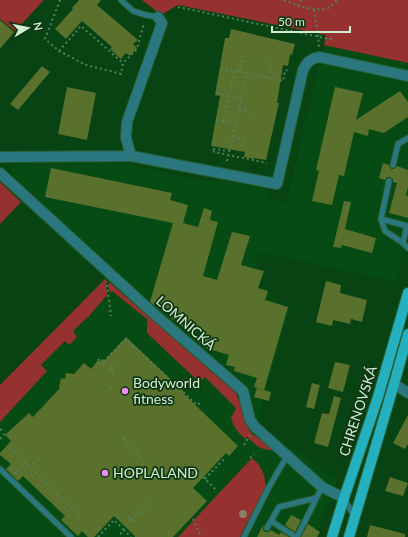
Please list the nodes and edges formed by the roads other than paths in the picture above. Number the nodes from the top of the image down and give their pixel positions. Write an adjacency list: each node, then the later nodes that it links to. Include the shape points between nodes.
1 (121, 0): 2 (lane, via 133,11)
2 (158, 17): 5 (street, via 162,24 127,122 126,138)
3 (408, 76): 5 (street, via 319,57 306,63 277,184)
4 (408, 138): 7 (lane, via 398,144)
5 (131, 156): 6 (street)
6 (0, 157)
7 (393, 166)
8 (0, 173): 17 (street, LOMNICKÁ, via 156,316 243,391 250,420)
9 (389, 181): 10 (lane)
10 (381, 219): 11 (lane, via 385,231); 11 (lane, via 407,226)
11 (403, 243): 12 (lane)
12 (408, 248)
13 (408, 293): 21 (main road, CHRENOVSKÁ, via 378,397)
14 (408, 334): 15 (main road, CHRENOVSKÁ)
15 (394, 384): 16 (street); 22 (main road, CHRENOVSKÁ)
16 (408, 393)
17 (287, 456): 19 (street, LOMNICKÁ); 26 (lane)
18 (0, 469): 25 (lane)
19 (322, 486): 20 (lane); 21 (street, LOMNICKÁ)
20 (316, 498): 23 (lane, via 279,507); 27 (lane)
21 (344, 498): 22 (lane); 28 (main road, CHRENOVSKÁ)
22 (355, 516): 29 (main road, CHRENOVSKÁ)
23 (271, 521): 24 (lane); 27 (lane)
24 (267, 528)
25 (71, 537)
26 (244, 537)
27 (297, 537)
28 (332, 537)
29 (349, 537)

